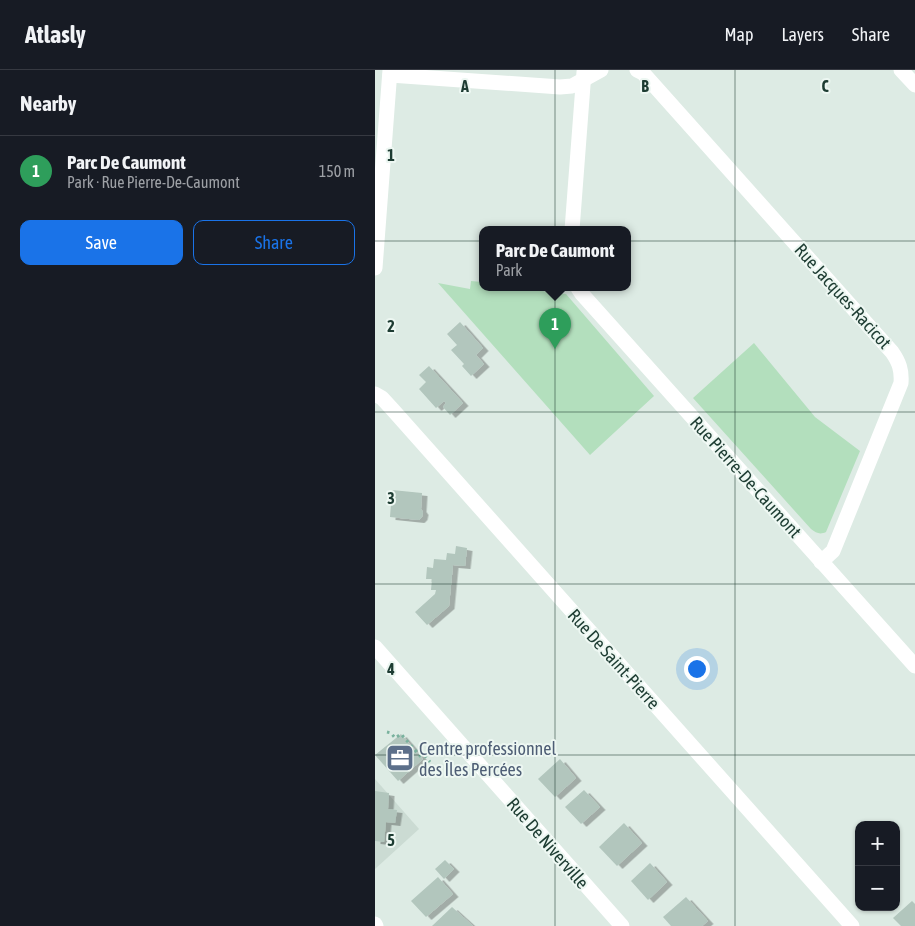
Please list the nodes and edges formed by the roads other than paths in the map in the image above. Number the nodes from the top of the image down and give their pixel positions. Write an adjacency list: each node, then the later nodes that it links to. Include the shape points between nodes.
1 (601, 70): 5 (street)
2 (637, 70): 11 (street, Rue Jacques-Racicot, via 893,352 901,369 901,383 837,542)
3 (901, 70): 6 (street)
4 (390, 73): 5 (street, via 560,87 572,86); 8 (street)
5 (584, 75): 7 (street)
6 (915, 86)
7 (572, 226)
8 (375, 268)
9 (580, 291): 11 (street, Rue Pierre-De-Caumont)
10 (375, 394): 15 (street, Rue De Saint-Pierre, via 393,410)
11 (821, 562): 13 (street, Rue Pierre-De-Caumont)
12 (375, 647): 14 (street, Rue De Niverville)
13 (915, 666)
14 (622, 926)
15 (852, 926)

